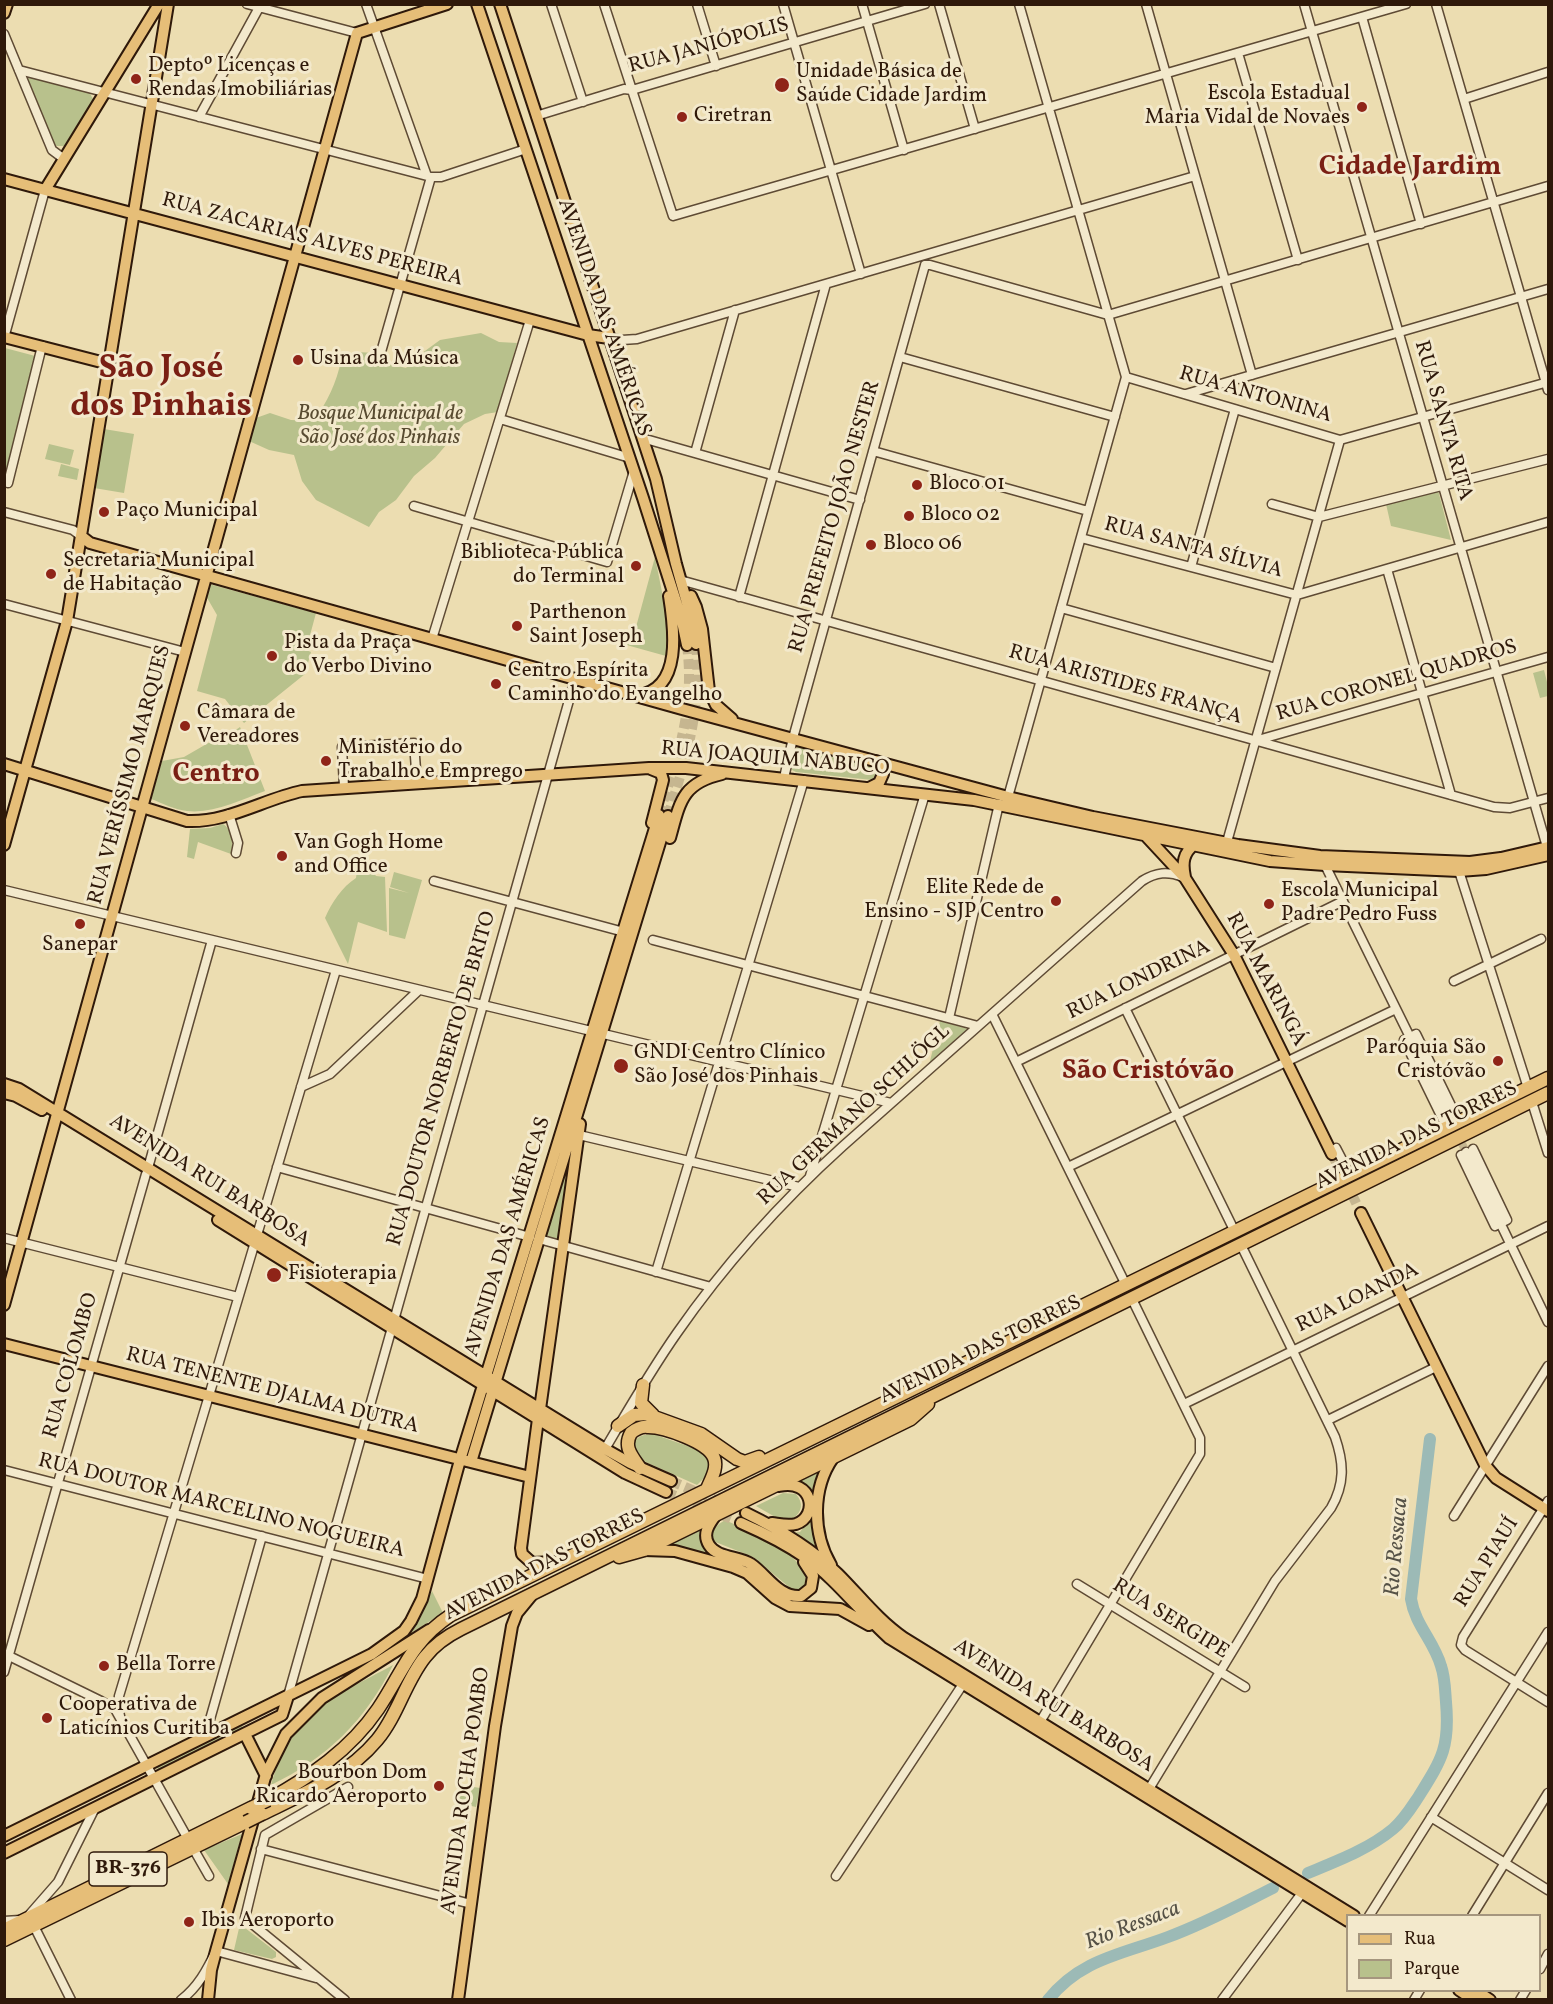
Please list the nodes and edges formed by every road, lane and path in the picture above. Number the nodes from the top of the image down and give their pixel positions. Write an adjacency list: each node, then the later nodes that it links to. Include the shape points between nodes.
1 (7, 4): 22 (main road)
2 (159, 4): 36 (main road)
3 (168, 4): 39 (main road)
4 (247, 4): 21 (street)
5 (366, 4): 25 (street)
6 (447, 4): 25 (main road)
7 (477, 4): 45 (main road, AVENIDA DAS AMÉRICAS)
8 (500, 4): 41 (main road, AVENIDA DAS AMÉRICAS)
9 (551, 4): 38 (street)
10 (604, 4): 35 (street)
11 (697, 4): 31 (street)
12 (783, 4): 29 (street)
13 (861, 4): 24 (street)
14 (925, 4): 24 (street, RUA JANIÓPOLIS)
15 (939, 4): 43 (street)
16 (1019, 4): 40 (street)
17 (1146, 4): 34 (street)
18 (1304, 4): 26 (street, RUA SANTA RITA)
19 (1406, 4): 23 (street)
20 (1436, 4): 37 (street)
21 (261, 6): 27 (street); 42 (street)
22 (4, 14)
23 (1362, 17): 26 (street); 57 (street)
24 (867, 22): 29 (street, RUA JANIÓPOLIS); 46 (street)
25 (374, 27): 27 (main road); 50 (street)
26 (1311, 32): 30 (street); 58 (street, RUA SANTA RITA)
27 (357, 33): 44 (main road, RUA VERÍSSIMO MARQUES)
28 (4, 34): 32 (street)
29 (794, 43): 31 (street, RUA JANIÓPOLIS); 48 (street)
30 (1238, 53): 34 (street); 61 (street)
31 (716, 66): 35 (street, RUA JANIÓPOLIS)
32 (19, 70): 36 (street); 47 (street, via 52,150)
33 (1548, 72): 37 (street)
34 (1166, 74): 40 (street); 49 (street)
35 (632, 90): 38 (street, RUA JANIÓPOLIS); 48 (street, via 673,216)
36 (105, 92): 39 (street); 47 (main road)
37 (1464, 99): 54 (street)
38 (583, 102): 41 (street, RUA JANIÓPOLIS)
39 (152, 104): 42 (street); 56 (main road)
40 (1048, 108): 43 (street); 55 (street)
41 (536, 116): 74 (main road, AVENIDA DAS AMÉRICAS)
42 (199, 117): 44 (street)
43 (975, 129): 46 (street)
44 (324, 149): 50 (street); 59 (main road, RUA VERÍSSIMO MARQUES)
45 (526, 150): 50 (street, via 441,177); 72 (main road, AVENIDA DAS AMÉRICAS)
46 (904, 150): 48 (street)
47 (64, 159): 53 (main road)
48 (831, 171): 62 (street)
49 (1195, 176): 55 (street); 63 (street)
50 (429, 177): 65 (street)
51 (4, 179): 53 (main road, RUA ZACARIAS ALVES PEREIRA)
52 (1548, 186): 54 (street)
53 (45, 190): 56 (main road, RUA ZACARIAS ALVES PEREIRA); 73 (street)
54 (1494, 202): 57 (street); 67 (street)
55 (1078, 210): 60 (street); 69 (street)
56 (134, 213): 59 (main road, RUA ZACARIAS ALVES PEREIRA); 78 (main road)
57 (1421, 224): 58 (street)
58 (1371, 238): 61 (street); 71 (street, RUA SANTA RITA)
59 (295, 257): 65 (main road, RUA ZACARIAS ALVES PEREIRA); 111 (main road, RUA VERÍSSIMO MARQUES)
60 (928, 258): 62 (street, via 909,259); 69 (street); 76 (street, RUA PREFEITO JOÃO NESTER)
61 (1298, 260): 63 (street)
62 (861, 274): 64 (street)
63 (1225, 281): 69 (street); 79 (street)
64 (826, 284): 68 (street); 94 (street)
65 (400, 285): 70 (main road, RUA ZACARIAS ALVES PEREIRA); 77 (street)
66 (1548, 289): 67 (street)
67 (1521, 297): 71 (street); 81 (street)
68 (735, 310): 74 (street, via 637,339); 90 (street)
69 (1108, 315): 80 (street)
70 (531, 320): 72 (main road, RUA ZACARIAS ALVES PEREIRA); 86 (street)
71 (1398, 333): 79 (street); 85 (street, RUA SANTA RITA)
72 (588, 335): 74 (main road, RUA ZACARIAS ALVES PEREIRA); 91 (main road, AVENIDA DAS AMÉRICAS)
73 (5, 338): 75 (main road)
74 (609, 338): 87 (main road, AVENIDA DAS AMÉRICAS)
75 (42, 346): 78 (main road); 95 (street)
76 (900, 357): 84 (street); 89 (street, RUA PREFEITO JOÃO NESTER)
77 (379, 359)
78 (109, 364): 105 (main road)
79 (1252, 375): 82 (street)
80 (1126, 377): 82 (street, RUA ANTONINA); 84 (street)
81 (1548, 385): 85 (street, RUA ANTONINA)
82 (1186, 394): 83 (street, RUA ANTONINA)
83 (1235, 409): 88 (street, RUA ANTONINA); 108 (street)
84 (1115, 417): 100 (street)
85 (1422, 417): 88 (street, RUA ANTONINA); 96 (street, RUA SANTA RITA)
86 (500, 419): 91 (street); 103 (street)
87 (642, 438): 90 (street); 112 (main road, AVENIDA DAS AMÉRICAS, via 663,502)
88 (1341, 440): 102 (street)
89 (873, 451): 97 (street, RUA PREFEITO JOÃO NESTER); 100 (street)
90 (695, 453): 94 (street)
91 (630, 458): 93 (main road, AVENIDA DAS AMÉRICAS)
92 (1548, 459): 96 (street)
93 (634, 471): 103 (street, via 607,562); 110 (main road, AVENIDA DAS AMÉRICAS)
94 (773, 475): 97 (street); 115 (street)
95 (8, 483)
96 (1442, 486): 102 (street); 107 (street, RUA SANTA RITA)
97 (860, 500): 120 (street, RUA PREFEITO JOÃO NESTER)
98 (1272, 504): 102 (street)
99 (414, 506): 103 (street)
100 (1088, 511): 106 (street)
101 (4, 512): 105 (street, via 73,530)
102 (1319, 517): 114 (street)
103 (468, 521): 121 (street)
104 (1548, 522): 107 (street)
105 (81, 536): 111 (main road, RUA JOAQUIM NABUCO, via 90,543); 119 (main road)
106 (1081, 538): 108 (street, RUA SANTA SÍLVIA); 118 (street)
107 (1460, 548): 109 (street); 125 (street, RUA SANTA RITA)
108 (1191, 567): 114 (street, RUA SANTA SÍLVIA)
109 (1387, 569): 114 (street); 128 (street)
110 (666, 572): 112 (main road, AVENIDA DAS AMÉRICAS, via 692,644 691,617); 129 (main road, via 673,628 671,659 659,686)
111 (206, 575): 121 (main road, RUA JOAQUIM NABUCO); 122 (main road, RUA VERÍSSIMO MARQUES)
112 (681, 582): 113 (street, RUA ARISTIDES FRANÇA); 116 (main road)
113 (708, 588): 115 (street, RUA ARISTIDES FRANÇA); 116 (street)
114 (1297, 595): 124 (street)
115 (739, 597): 120 (street, RUA ARISTIDES FRANÇA)
116 (693, 599): 130 (main road, via 702,629 711,698 722,712)
117 (4, 604): 119 (street)
118 (1061, 608): 124 (street); 127 (street)
119 (67, 621): 122 (street); 137 (main road)
120 (826, 621): 127 (street, RUA ARISTIDES FRANÇA); 131 (street, RUA PREFEITO JOÃO NESTER)
121 (432, 639): 126 (main road, RUA JOAQUIM NABUCO)
122 (185, 652): 152 (main road, RUA VERÍSSIMO MARQUES)
123 (1548, 657): 125 (street, RUA CORONEL QUADROS)
124 (1276, 668): 132 (street)
125 (1496, 672): 128 (street, RUA CORONEL QUADROS); 150 (street, RUA SANTA RITA)
126 (575, 679): 129 (main road, RUA JOAQUIM NABUCO); 139 (street, RUA DOUTOR NORBERTO DE BRITO)
127 (1041, 681): 132 (street, RUA ARISTIDES FRANÇA); 148 (street)
128 (1422, 693): 132 (street, RUA CORONEL QUADROS); 147 (street)
129 (634, 695): 130 (main road, RUA JOAQUIM NABUCO)
130 (743, 725): 131 (main road, RUA JOAQUIM NABUCO)
131 (793, 738): 133 (main road, RUA JOAQUIM NABUCO); 140 (street, RUA PREFEITO JOÃO NESTER)
132 (1256, 741): 147 (street, RUA ARISTIDES FRANÇA); 157 (street)
133 (876, 761): 136 (main road, RUA JOAQUIM NABUCO); 144 (main road, via 883,774 879,783)
134 (4, 764): 137 (main road, RUA JOAQUIM NABUCO)
135 (650, 768): 138 (main road, RUA JOAQUIM NABUCO); 139 (main road, RUA JOAQUIM NABUCO); 169 (main road, via 661,773 663,785 636,874)
136 (901, 768): 145 (main road, via 889,778); 148 (main road, RUA JOAQUIM NABUCO)
137 (25, 771): 152 (main road, RUA JOAQUIM NABUCO); 158 (main road)
138 (732, 772): 140 (main road, RUA JOAQUIM NABUCO); 169 (main road, via 699,781 685,795 662,861)
139 (548, 775): 142 (main road, RUA JOAQUIM NABUCO); 168 (street, RUA DOUTOR NORBERTO DE BRITO)
140 (784, 778): 141 (main road, RUA JOAQUIM NABUCO)
141 (804, 780): 144 (main road, RUA JOAQUIM NABUCO); 177 (street)
142 (417, 783): 143 (main road, RUA JOAQUIM NABUCO); 143 (street, via 414,742 342,747)
143 (344, 788): 153 (main road, RUA JOAQUIM NABUCO, via 288,794)
144 (869, 788): 145 (main road, RUA JOAQUIM NABUCO)
145 (899, 791): 146 (main road, RUA JOAQUIM NABUCO)
146 (925, 794): 151 (main road, RUA JOAQUIM NABUCO); 181 (street)
147 (1451, 795): 150 (street, RUA ARISTIDES FRANÇA, via 1503,808)
148 (1008, 796): 156 (main road, RUA JOAQUIM NABUCO)
149 (1548, 798): 150 (street, RUA ARISTIDES FRANÇA)
150 (1534, 802): 160 (street, RUA SANTA RITA)
151 (999, 804): 155 (main road, RUA JOAQUIM NABUCO); 186 (street)
152 (142, 808): 153 (main road, RUA JOAQUIM NABUCO, via 187,821); 170 (main road, RUA VERÍSSIMO MARQUES)
153 (229, 814): 161 (street, via 238,843)
154 (664, 816): 169 (main road, AVENIDA DAS AMÉRICAS)
155 (1146, 836): 159 (main road, RUA JOAQUIM NABUCO); 164 (main road, RUA MARINGÁ)
156 (1208, 839): 157 (main road, RUA JOAQUIM NABUCO); 159 (main road)
157 (1227, 843): 162 (main road, RUA JOAQUIM NABUCO)
158 (4, 845)
159 (1192, 846): 162 (main road, RUA JOAQUIM NABUCO, via 1251,858); 164 (main road, via 1183,859)
160 (1548, 850): 162 (main road, RUA JOAQUIM NABUCO, via 1470,862); 163 (main road, RUA JOAQUIM NABUCO, via 1486,869)
161 (236, 853)
162 (1323, 861): 163 (main road, RUA JOAQUIM NABUCO); 167 (street)
163 (1459, 871): 176 (street)
164 (1185, 878): 175 (main road, RUA MARINGÁ); 185 (street, RUA GERMANO SCHLÖGL, via 1163,872 1142,881)
165 (434, 881): 168 (street)
166 (4, 890): 170 (street)
167 (1343, 901): 175 (street, RUA LONDRINA); 184 (street)
168 (512, 902): 171 (street); 182 (street, RUA DOUTOR NORBERTO DE BRITO)
169 (634, 914): 171 (main road, AVENIDA DAS AMÉRICAS); 188 (main road, AVENIDA DAS AMÉRICAS)
170 (112, 916): 174 (street); 205 (main road, RUA VERÍSSIMO MARQUES)
171 (624, 932): 188 (main road, AVENIDA DAS AMÉRICAS)
172 (653, 939): 177 (street)
173 (1541, 939): 176 (street)
174 (212, 940): 178 (street); 213 (street, RUA COLOMBO)
175 (1234, 955): 183 (street, RUA LONDRINA); 192 (main road, RUA MARINGÁ)
176 (1489, 964): 179 (street); 196 (street)
177 (749, 965): 181 (street); 190 (street)
178 (336, 970): 180 (street); 195 (street)
179 (1454, 981)
180 (419, 990): 182 (street); 195 (street, via 330,1074)
181 (864, 996): 186 (street); 198 (street)
182 (483, 1005): 188 (street); 217 (street, RUA DOUTOR NORBERTO DE BRITO)
183 (1125, 1008): 191 (street, RUA LONDRINA); 204 (street)
184 (1396, 1009): 189 (street); 192 (street)
185 (992, 1014): 187 (street, RUA GERMANO SCHLÖGL); 191 (street)
186 (949, 1018): 187 (street)
187 (978, 1026): 202 (street, RUA GERMANO SCHLÖGL)
188 (598, 1033): 190 (street); 197 (main road, AVENIDA DAS AMÉRICAS); 223 (main road, AVENIDA DAS AMÉRICAS)
189 (1410, 1037): 203 (street); 206 (street, via 1404,1040); 206 (street, via 1416,1034)
190 (719, 1062): 198 (street); 210 (street)
191 (1016, 1062): 212 (street)
192 (1286, 1062): 204 (street); 208 (main road, RUA MARINGÁ)
193 (1548, 1078): 196 (highway, AVENIDA DAS TORRES)
194 (4, 1084): 205 (main road, AVENIDA RUI BARBOSA, via 19,1089)
195 (301, 1087): 211 (street)
196 (1528, 1088): 206 (highway, AVENIDA DAS TORRES)
197 (585, 1090): 207 (main road); 223 (main road, AVENIDA DAS AMÉRICAS)
198 (836, 1090): 202 (street); 215 (street)
199 (4, 1093): 205 (main road, AVENIDA RUI BARBOSA)
200 (1548, 1094): 201 (highway, AVENIDA DAS TORRES)
201 (1532, 1102): 209 (street); 227 (highway, AVENIDA DAS TORRES)
202 (891, 1103): 215 (street, RUA GERMANO SCHLÖGL)
203 (1445, 1108)
204 (1177, 1114): 212 (street); 221 (street)
205 (57, 1115): 213 (main road, AVENIDA RUI BARBOSA); 225 (main road, RUA VERÍSSIMO MARQUES)
206 (1453, 1125): 214 (highway, AVENIDA DAS TORRES)
207 (579, 1135): 210 (street); 228 (main road)
208 (1334, 1151): 214 (street)
209 (1548, 1153)
210 (690, 1161): 216 (street); 230 (street)
211 (277, 1167): 217 (street); 224 (street)
212 (1068, 1167): 231 (street)
213 (147, 1171): 224 (main road, AVENIDA RUI BARBOSA); 229 (street, RUA COLOMBO)
214 (1350, 1175): 221 (highway, AVENIDA DAS TORRES)
215 (810, 1177): 216 (street, RUA GERMANO SCHLÖGL)
216 (799, 1187): 232 (street, RUA GERMANO SCHLÖGL)
217 (425, 1208): 223 (street); 238 (street, RUA DOUTOR NORBERTO DE BRITO)
218 (1361, 1213): 234 (main road)
219 (1501, 1223): 219 (street, via 1495,1226 1467,1152 1507,1220); 226 (street)
220 (1548, 1226): 226 (street, RUA LOANDA)
221 (1235, 1232): 231 (highway, AVENIDA DAS TORRES)
222 (4, 1238): 225 (street)
223 (535, 1238): 228 (street); 244 (main road, AVENIDA DAS AMÉRICAS)
224 (256, 1239): 233 (street); 238 (main road, AVENIDA RUI BARBOSA)
225 (22, 1242): 229 (street); 236 (main road, RUA VERÍSSIMO MARQUES)
226 (1512, 1244): 234 (street, RUA LOANDA); 237 (street)
227 (1241, 1245): 235 (highway, AVENIDA DAS TORRES); 240 (street)
228 (563, 1246): 230 (street); 249 (main road)
229 (119, 1267): 233 (street); 241 (street, RUA COLOMBO)
230 (657, 1272): 232 (street)
231 (1125, 1286): 255 (highway, AVENIDA DAS TORRES)
232 (711, 1287): 245 (street, RUA GERMANO SCHLÖGL)
233 (238, 1297): 247 (street)
234 (1402, 1298): 240 (street, RUA LOANDA); 243 (main road)
235 (1132, 1299): 246 (highway, AVENIDA DAS TORRES); 248 (street)
236 (4, 1305)
237 (1548, 1322)
238 (393, 1323): 244 (main road, AVENIDA RUI BARBOSA); 253 (street, RUA DOUTOR NORBERTO DE BRITO)
239 (4, 1344): 241 (main road, RUA TENENTE DJALMA DUTRA)
240 (1294, 1351): 248 (street, RUA LOANDA); 251 (street)
241 (91, 1366): 247 (main road, RUA TENENTE DJALMA DUTRA); 263 (street, RUA COLOMBO)
242 (1548, 1366): 258 (street)
243 (1437, 1367): 251 (street); 258 (main road)
244 (490, 1384): 249 (main road, AVENIDA RUI BARBOSA); 257 (main road, AVENIDA DAS AMÉRICAS)
245 (643, 1385): 250 (highway, via 641,1403); 252 (street, RUA GERMANO SCHLÖGL)
246 (937, 1395): 256 (highway, via 910,1419); 277 (highway, AVENIDA DAS TORRES)
247 (209, 1396): 253 (main road, RUA TENENTE DJALMA DUTRA); 268 (street)
248 (1184, 1404): 282 (street, via 1200,1438 1200,1454)
249 (539, 1414): 254 (main road, AVENIDA RUI BARBOSA); 261 (main road); 266 (main road, AVENIDA RUI BARBOSA, via 625,1473)
250 (654, 1416): 252 (highway, via 634,1415); 255 (highway, via 701,1434 745,1462)
251 (1328, 1420): 289 (street, via 1343,1467 1340,1488 1330,1508 1275,1581)
252 (618, 1426): 254 (street, RUA GERMANO SCHLÖGL)
253 (362, 1434): 257 (main road, RUA TENENTE DJALMA DUTRA); 275 (street, RUA DOUTOR NORBERTO DE BRITO)
254 (605, 1449): 259 (main road, AVENIDA RUI BARBOSA)
255 (785, 1451): 265 (highway, AVENIDA DAS TORRES)
256 (833, 1458): 264 (highway); 278 (main road, via 820,1485 818,1520 823,1548)
257 (465, 1461): 261 (main road, RUA TENENTE DJALMA DUTRA); 279 (main road, AVENIDA DAS AMÉRICAS)
258 (1485, 1465): 267 (main road, via 1496,1479); 270 (street)
259 (640, 1468): 262 (main road, AVENIDA RUI BARBOSA); 265 (highway, via 627,1445 631,1433 643,1427 665,1430 703,1445 713,1455 714,1469)
260 (4, 1470): 263 (street, RUA DOUTOR MARCELINO NOGUEIRA)
261 (530, 1477): 276 (main road, via 520,1542 522,1554 532,1563)
262 (671, 1481)
263 (58, 1484): 268 (street, RUA DOUTOR MARCELINO NOGUEIRA); 287 (street, RUA COLOMBO)
264 (776, 1486): 269 (highway); 271 (main road, via 802,1488 810,1502 809,1509 796,1524)
265 (707, 1489): 276 (highway, AVENIDA DAS TORRES)
266 (666, 1492)
267 (1547, 1507): 290 (street, RUA PIAUÍ, via 1461,1645)
268 (173, 1514): 272 (street, RUA DOUTOR MARCELINO NOGUEIRA); 294 (street)
269 (716, 1515): 273 (main road, via 706,1536 714,1551 743,1560 788,1595 801,1596 811,1588 813,1576); 274 (highway)
270 (1454, 1515)
271 (764, 1522): 273 (main road, AVENIDA RUI BARBOSA, via 744,1518); 278 (main road, AVENIDA RUI BARBOSA, via 807,1548)
272 (262, 1536): 275 (street, RUA DOUTOR MARCELINO NOGUEIRA); 302 (street)
273 (786, 1545): 285 (main road, AVENIDA RUI BARBOSA, via 818,1568)
274 (644, 1550): 277 (highway); 285 (main road, via 675,1551 734,1567 790,1606 840,1610)
275 (328, 1553): 279 (street, RUA DOUTOR MARCELINO NOGUEIRA); 295 (street, RUA DOUTOR NORBERTO DE BRITO)
276 (558, 1562): 283 (highway, AVENIDA DAS TORRES)
277 (586, 1567): 281 (highway, AVENIDA DAS TORRES)
278 (836, 1573): 300 (main road, AVENIDA RUI BARBOSA, via 898,1634)
279 (428, 1579): 286 (main road, AVENIDA DAS AMÉRICAS, via 411,1621 394,1640)
280 (1077, 1584): 282 (street, RUA SERGIPE)
281 (532, 1594): 310 (highway, AVENIDA DAS TORRES / BR-376, via 461,1629 433,1648 414,1674 390,1722 348,1767); 321 (main road, AVENIDA ROCHA POMBO, via 512,1626)
282 (1110, 1604): 289 (street, RUA SERGIPE); 300 (street)
283 (438, 1624): 293 (main road); 310 (highway, BR-376, bridge, via 412,1651 359,1733 315,1771)
284 (1548, 1632): 290 (street)
285 (889, 1638): 291 (main road, AVENIDA RUI BARBOSA)
286 (372, 1654): 293 (main road); 295 (main road)
287 (7, 1655): 288 (street, RUA COLOMBO); 296 (street)
288 (4, 1672)
289 (1220, 1672): 292 (street, RUA SERGIPE); 307 (street)
290 (1516, 1682): 297 (street); 311 (street)
291 (963, 1684): 318 (street); 320 (main road, AVENIDA RUI BARBOSA)
292 (1245, 1687)
293 (333, 1690): 304 (main road, via 309,1708 286,1734)
294 (120, 1693): 296 (street); 298 (street)
295 (288, 1696): 299 (main road); 301 (main road, via 282,1715)
296 (101, 1701): 298 (street)
297 (1548, 1702)
298 (120, 1716): 303 (street)
299 (243, 1718): 301 (main road); 302 (main road)
300 (1040, 1722): 307 (main road, AVENIDA RUI BARBOSA)
301 (247, 1732): 304 (main road); 305 (main road)
302 (205, 1737): 303 (main road)
303 (147, 1765): 305 (street); 312 (main road)
304 (266, 1776): 331 (main road)
305 (154, 1778): 309 (main road); 313 (street)
306 (348, 1787): 314 (street, via 265,1834)
307 (1149, 1789): 322 (main road, AVENIDA RUI BARBOSA)
308 (1548, 1793): 316 (street)
309 (95, 1808): 315 (main road); 327 (street, via 58,1881)
310 (256, 1811): 313 (highway, BR-376); 313 (highway, BR-376, bridge, via 246,1822)
311 (1431, 1817): 316 (street); 323 (street)
312 (4, 1836)
313 (191, 1843): 317 (street); 327 (highway, BR-376)
314 (261, 1849): 321 (street); 330 (street, via 244,1918)
315 (4, 1852)
316 (1505, 1863): 319 (street); 324 (street)
317 (209, 1876)
318 (836, 1876)
319 (1548, 1890)
320 (1302, 1893): 325 (main road, AVENIDA RUI BARBOSA); 339 (street)
321 (471, 1904): 338 (main road, AVENIDA ROCHA POMBO)
322 (1351, 1914)
323 (1370, 1914)
324 (1473, 1914)
325 (1346, 1920)
326 (4, 1921): 327 (street)
327 (29, 1923): 328 (highway, BR-376); 329 (highway, BR-376); 334 (street)
328 (4, 1930)
329 (4, 1940)
330 (283, 1949): 332 (street); 333 (street)
331 (216, 1951): 332 (street); 335 (street, via 201,1980); 336 (main road)
332 (277, 1968): 333 (street)
333 (320, 1979): 337 (street)
334 (71, 2000)
335 (181, 2000)
336 (208, 2000)
337 (345, 2000)
338 (458, 2000)
339 (1222, 2000)

